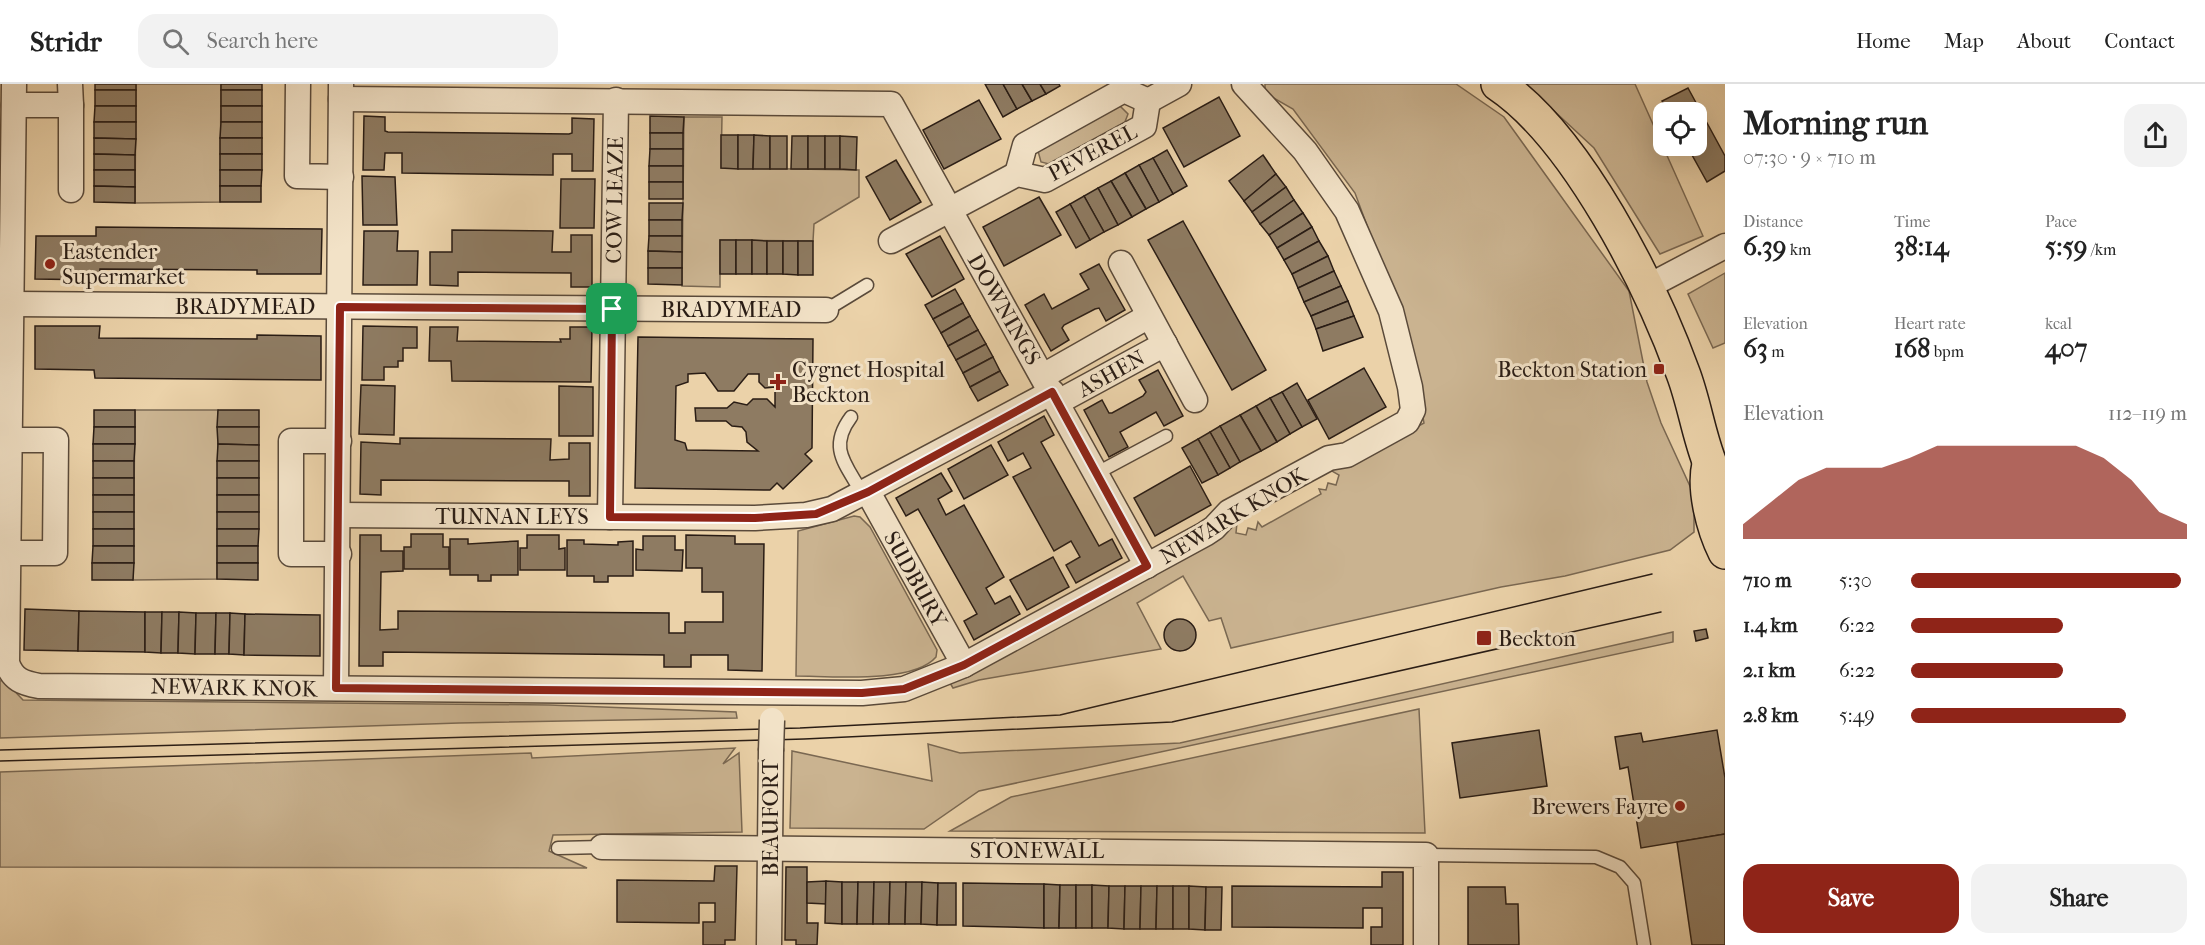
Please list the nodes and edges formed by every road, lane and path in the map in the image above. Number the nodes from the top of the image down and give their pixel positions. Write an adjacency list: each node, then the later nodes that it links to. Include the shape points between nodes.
1 (298, 84): 13 (street, via 297,176)
2 (1179, 84): 10 (street, PEVEREL)
3 (1244, 84): 41 (street, NEWARK KNOK, via 1305,151 1347,211 1391,311 1413,410 1407,422 1347,455 1329,458 1229,512 1214,528)
4 (1498, 84): 20 (main road, via 1542,124 1564,151 1611,222)
5 (341, 91): 9 (street, DOWNINGS); 13 (street)
6 (700, 93): 9 (street, DOWNINGS); 15 (street, DOWNINGS, via 891,104)
7 (14, 94): 8 (street); 11 (street)
8 (70, 94): 14 (street)
9 (616, 100): 23 (street, COW LEAZE)
10 (1148, 101): 12 (street, PEVEREL, via 1143,126 1045,180); 12 (street, PEVEREL, via 1124,90 1025,145)
11 (7, 169): 21 (street)
12 (1017, 174): 15 (street, PEVEREL)
13 (341, 177): 22 (street)
14 (71, 190)
15 (949, 211): 16 (street); 27 (street, DOWNINGS)
16 (891, 241)
17 (1725, 246): 20 (street)
18 (1121, 263): 25 (street, ASHEN)
19 (867, 285): 24 (lane, BRADYMEAD)
20 (1647, 287): 34 (main road, via 1684,374)
21 (8, 303): 22 (street, BRADYMEAD); 31 (street)
22 (340, 307): 23 (street, BRADYMEAD); 32 (street)
23 (612, 309): 24 (street, BRADYMEAD); 37 (street, COW LEAZE)
24 (826, 310)
25 (1149, 316): 26 (street, ASHEN); 27 (street, ASHEN)
26 (1165, 344): 27 (street, ASHEN); 28 (street, ASHEN)
27 (1051, 390): 33 (street, DOWNINGS); 35 (street, TUNNAN LEYS)
28 (1195, 400)
29 (851, 417): 35 (lane, via 842,428 838,451)
30 (1166, 436): 33 (lane)
31 (11, 440): 38 (street); 38 (street, via 56,440 56,463 55,553)
32 (339, 441): 36 (street); 40 (street, via 291,441 291,554)
33 (1097, 473): 41 (street, DOWNINGS)
34 (1717, 476): 39 (main road, via 1706,476)
35 (865, 493): 37 (street, TUNNAN LEYS, via 832,509 806,515); 42 (street, SUDBURY)
36 (338, 515): 37 (street, TUNNAN LEYS); 40 (street)
37 (610, 517)
38 (10, 552): 43 (street, NEWARK KNOK, via 8,663 11,674 23,683)
39 (1725, 552)
40 (339, 554): 43 (street)
41 (1147, 566): 42 (street, NEWARK KNOK)
42 (964, 665): 44 (street, NEWARK KNOK, via 904,689 862,693)
43 (336, 688): 44 (street, NEWARK KNOK)
44 (773, 692): 47 (street, BEAUFORT, bridge)
45 (602, 847): 46 (lane, STONEWALL); 47 (street, STONEWALL)
46 (558, 848)
47 (770, 849): 48 (street, STONEWALL); 49 (street, BEAUFORT)
48 (1426, 855): 50 (street); 51 (lane, via 1596,857 1620,867 1634,883)
49 (770, 945)
50 (1426, 945)
51 (1644, 945)

